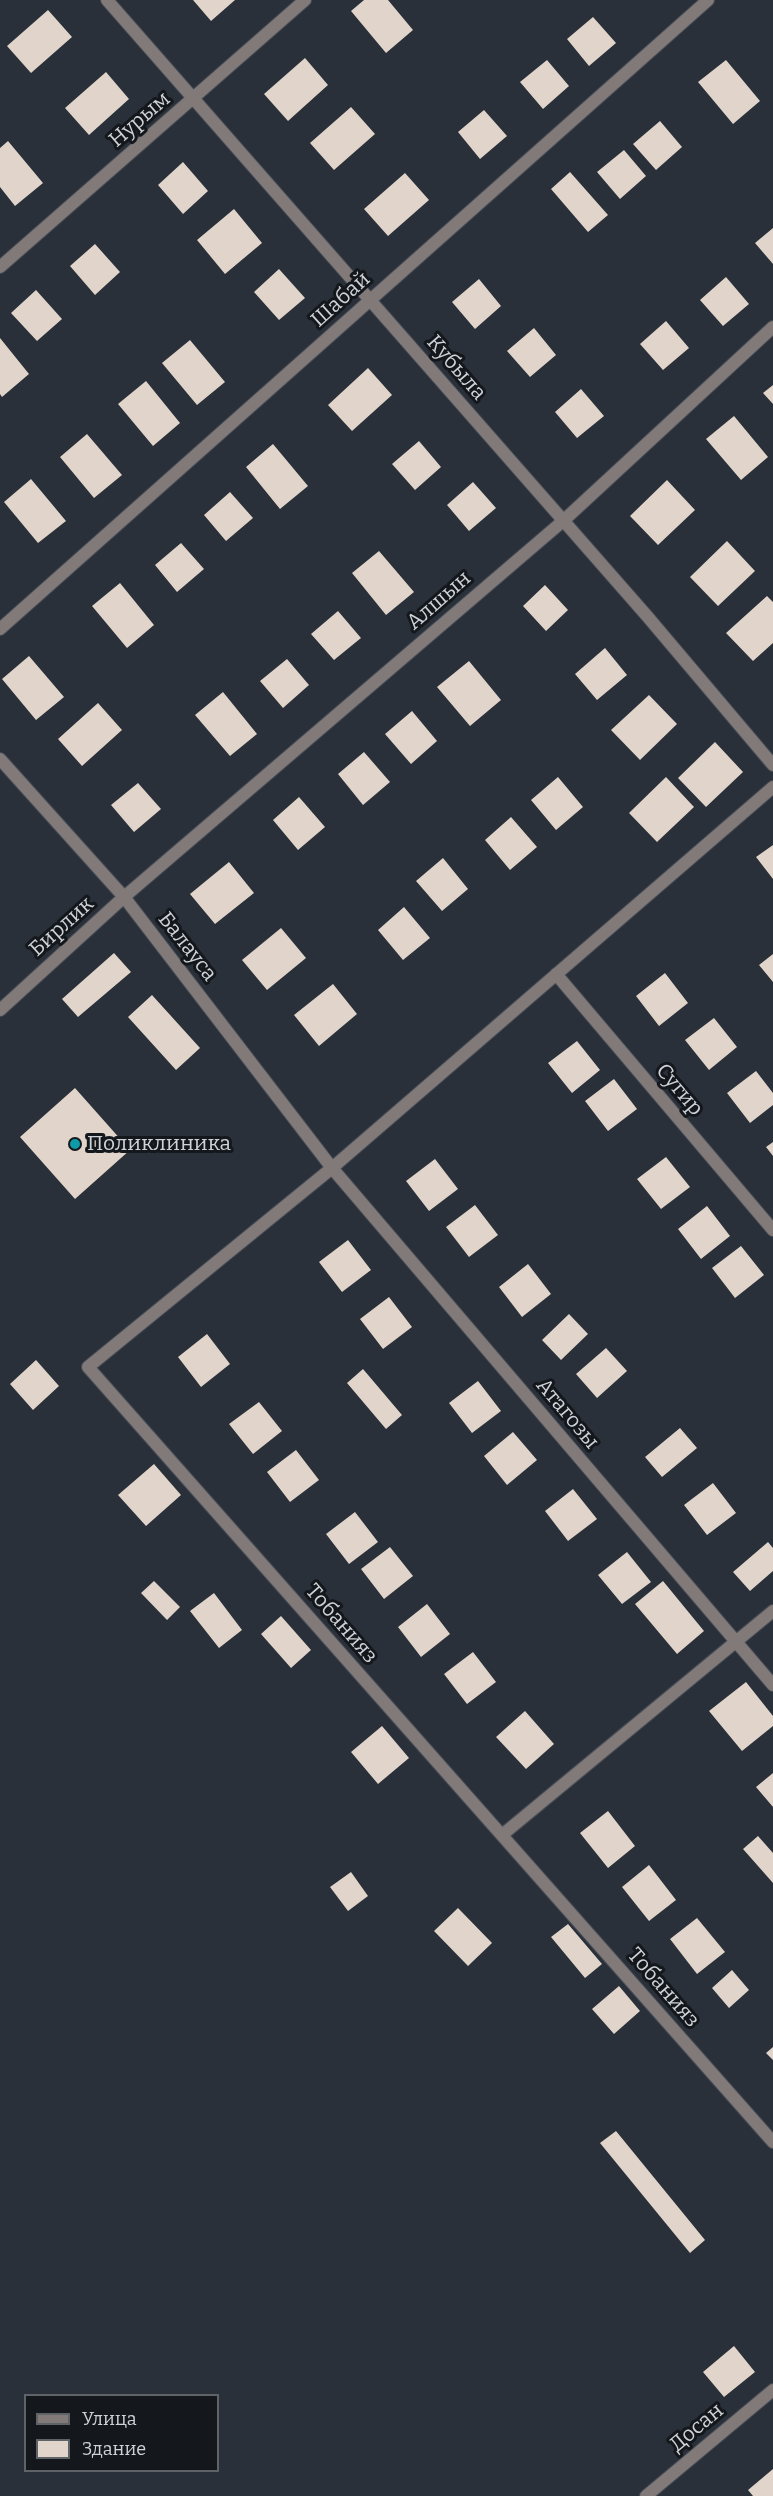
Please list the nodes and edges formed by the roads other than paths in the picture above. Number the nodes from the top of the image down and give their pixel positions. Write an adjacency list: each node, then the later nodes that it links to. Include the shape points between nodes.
1 (107, 0): 4 (street, Кубыла)
2 (304, 0): 4 (street, Нурым)
3 (708, 0): 6 (street, Шабай)
4 (194, 99): 5 (street, Нурым); 6 (street, Кубыла)
5 (0, 267)
6 (370, 300): 8 (street, Кубыла); 9 (street, Шабай)
7 (773, 327): 8 (street, Алшын)
8 (563, 520): 11 (street, Кубыла); 13 (street, Алшын)
9 (0, 629)
10 (0, 759): 13 (street, Балауса)
11 (773, 765)
12 (773, 787): 14 (street)
13 (124, 897): 15 (street, Бирлик); 16 (street, Балауса)
14 (556, 974): 16 (street); 17 (street, Сугир)
15 (0, 1010)
16 (332, 1168): 19 (street, Атагозы); 21 (street, Тобанияз, via 88,1367)
17 (773, 1230)
18 (773, 1611): 19 (street)
19 (736, 1642): 20 (street, Атагозы); 21 (street)
20 (773, 1685)
21 (502, 1835): 22 (street, Тобанияз)
22 (773, 2142)
23 (773, 2390): 24 (street, Досан)
24 (646, 2496)

